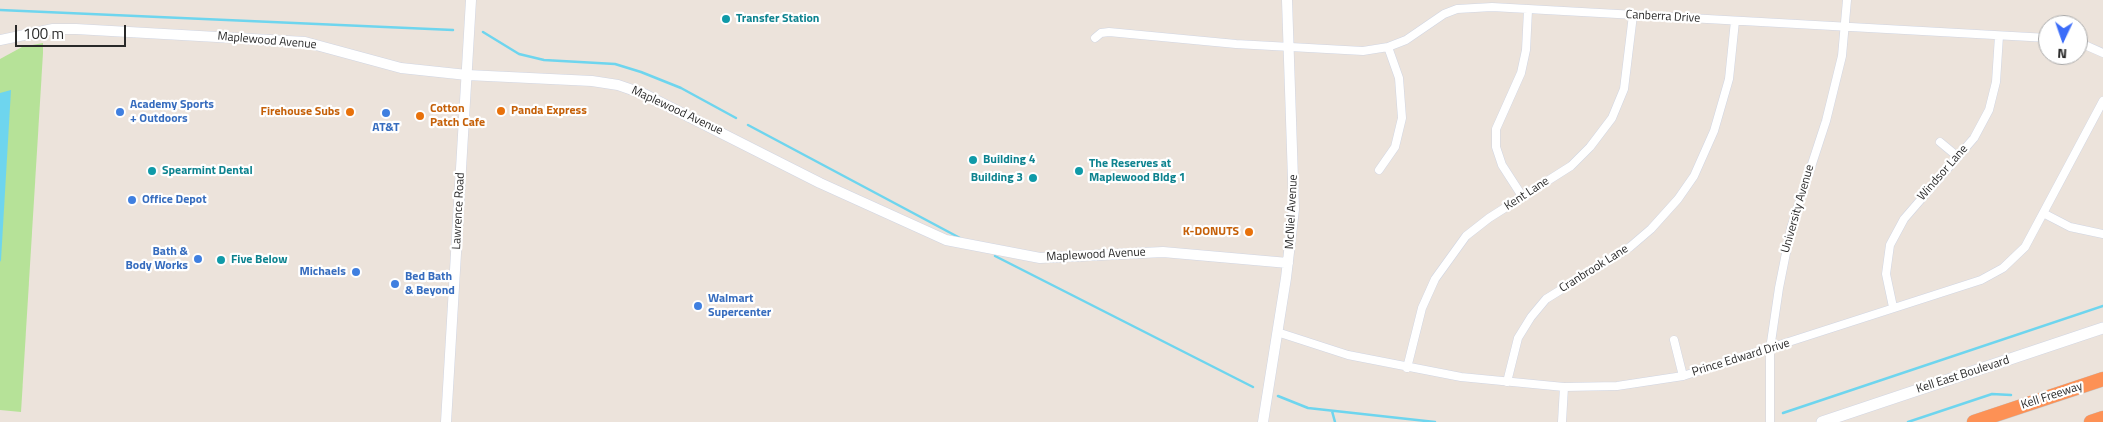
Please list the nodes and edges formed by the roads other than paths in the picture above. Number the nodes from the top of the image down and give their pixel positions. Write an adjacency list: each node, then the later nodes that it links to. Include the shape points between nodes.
1 (471, 0): 18 (street, Lawrence Road)
2 (1287, 0): 14 (street, McNiel Avenue)
3 (1847, 0): 7 (street, University Avenue)
4 (1528, 10): 5 (street, Canberra Drive); 15 (street, Canberra Drive, via 1457,9); 23 (street, via 1521,73 1496,129 1496,147 1502,165)
5 (1632, 15): 6 (street, Canberra Drive); 23 (street, Kent Lane, via 1624,89 1612,118 1590,148 1571,166)
6 (1735, 21): 7 (street, Canberra Drive); 35 (street, Cranbrook Lane, via 1729,79 1714,131 1694,176 1651,229 1630,247 1546,299 1518,338)
7 (1846, 26): 9 (street, Canberra Drive); 31 (street, University Avenue, via 1826,121 1791,228)
8 (15, 36): 12 (street, Maplewood Avenue); 16 (street); 18 (street, Maplewood Avenue, via 53,29 81,29 305,42 401,68)
9 (1999, 36): 11 (street, Canberra Drive); 21 (street, Windsor Lane, via 1996,82 1989,110 1974,138)
10 (1095, 38): 14 (street, Canberra Drive, via 1109,32)
11 (2038, 38)
12 (0, 40)
13 (2088, 46): 17 (street)
14 (1288, 47): 15 (street, Canberra Drive, via 1363,51); 26 (street, McNiel Avenue, via 1295,193)
15 (1388, 47): 22 (street, via 1398,78 1402,118 1395,147)
16 (0, 49)
17 (2103, 53)
18 (467, 75): 26 (street, Maplewood Avenue, via 618,85 644,94 820,183 946,240 1040,258 1163,252); 38 (street, Lawrence Road)
19 (2103, 101): 24 (street, Prince Edward Drive)
20 (1940, 142): 21 (street)
21 (1958, 157): 27 (street, Windsor Lane, via 1904,219 1890,245 1886,274)
22 (1379, 170)
23 (1522, 196): 32 (street, Kent Lane, via 1466,236 1435,279 1422,308)
24 (2043, 213): 25 (street, via 2070,227); 27 (street, Prince Edward Drive, via 2025,247 2002,268 1981,280)
25 (2103, 234)
26 (1288, 263): 29 (street, McNiel Avenue)
27 (1893, 307): 31 (street, Prince Edward Drive)
28 (2103, 328): 42 (main road, Kell East Boulevard)
29 (1277, 332): 32 (street, Prince Edward Drive, via 1348,355); 39 (street, McNiel Avenue)
30 (1674, 340): 33 (street)
31 (1770, 349): 33 (street, Prince Edward Drive); 41 (street, University Avenue)
32 (1407, 368): 35 (street, Prince Edward Drive)
33 (1683, 376): 36 (street, Prince Edward Drive, via 1617,386)
34 (2103, 379): 43 (highway, Kell Freeway)
35 (1507, 382): 36 (street, Prince Edward Drive)
36 (1564, 386): 40 (street)
37 (2103, 418): 44 (highway)
38 (446, 422)
39 (1263, 422)
40 (1562, 422)
41 (1770, 422)
42 (1822, 422)
43 (1974, 422)
44 (2091, 422)

